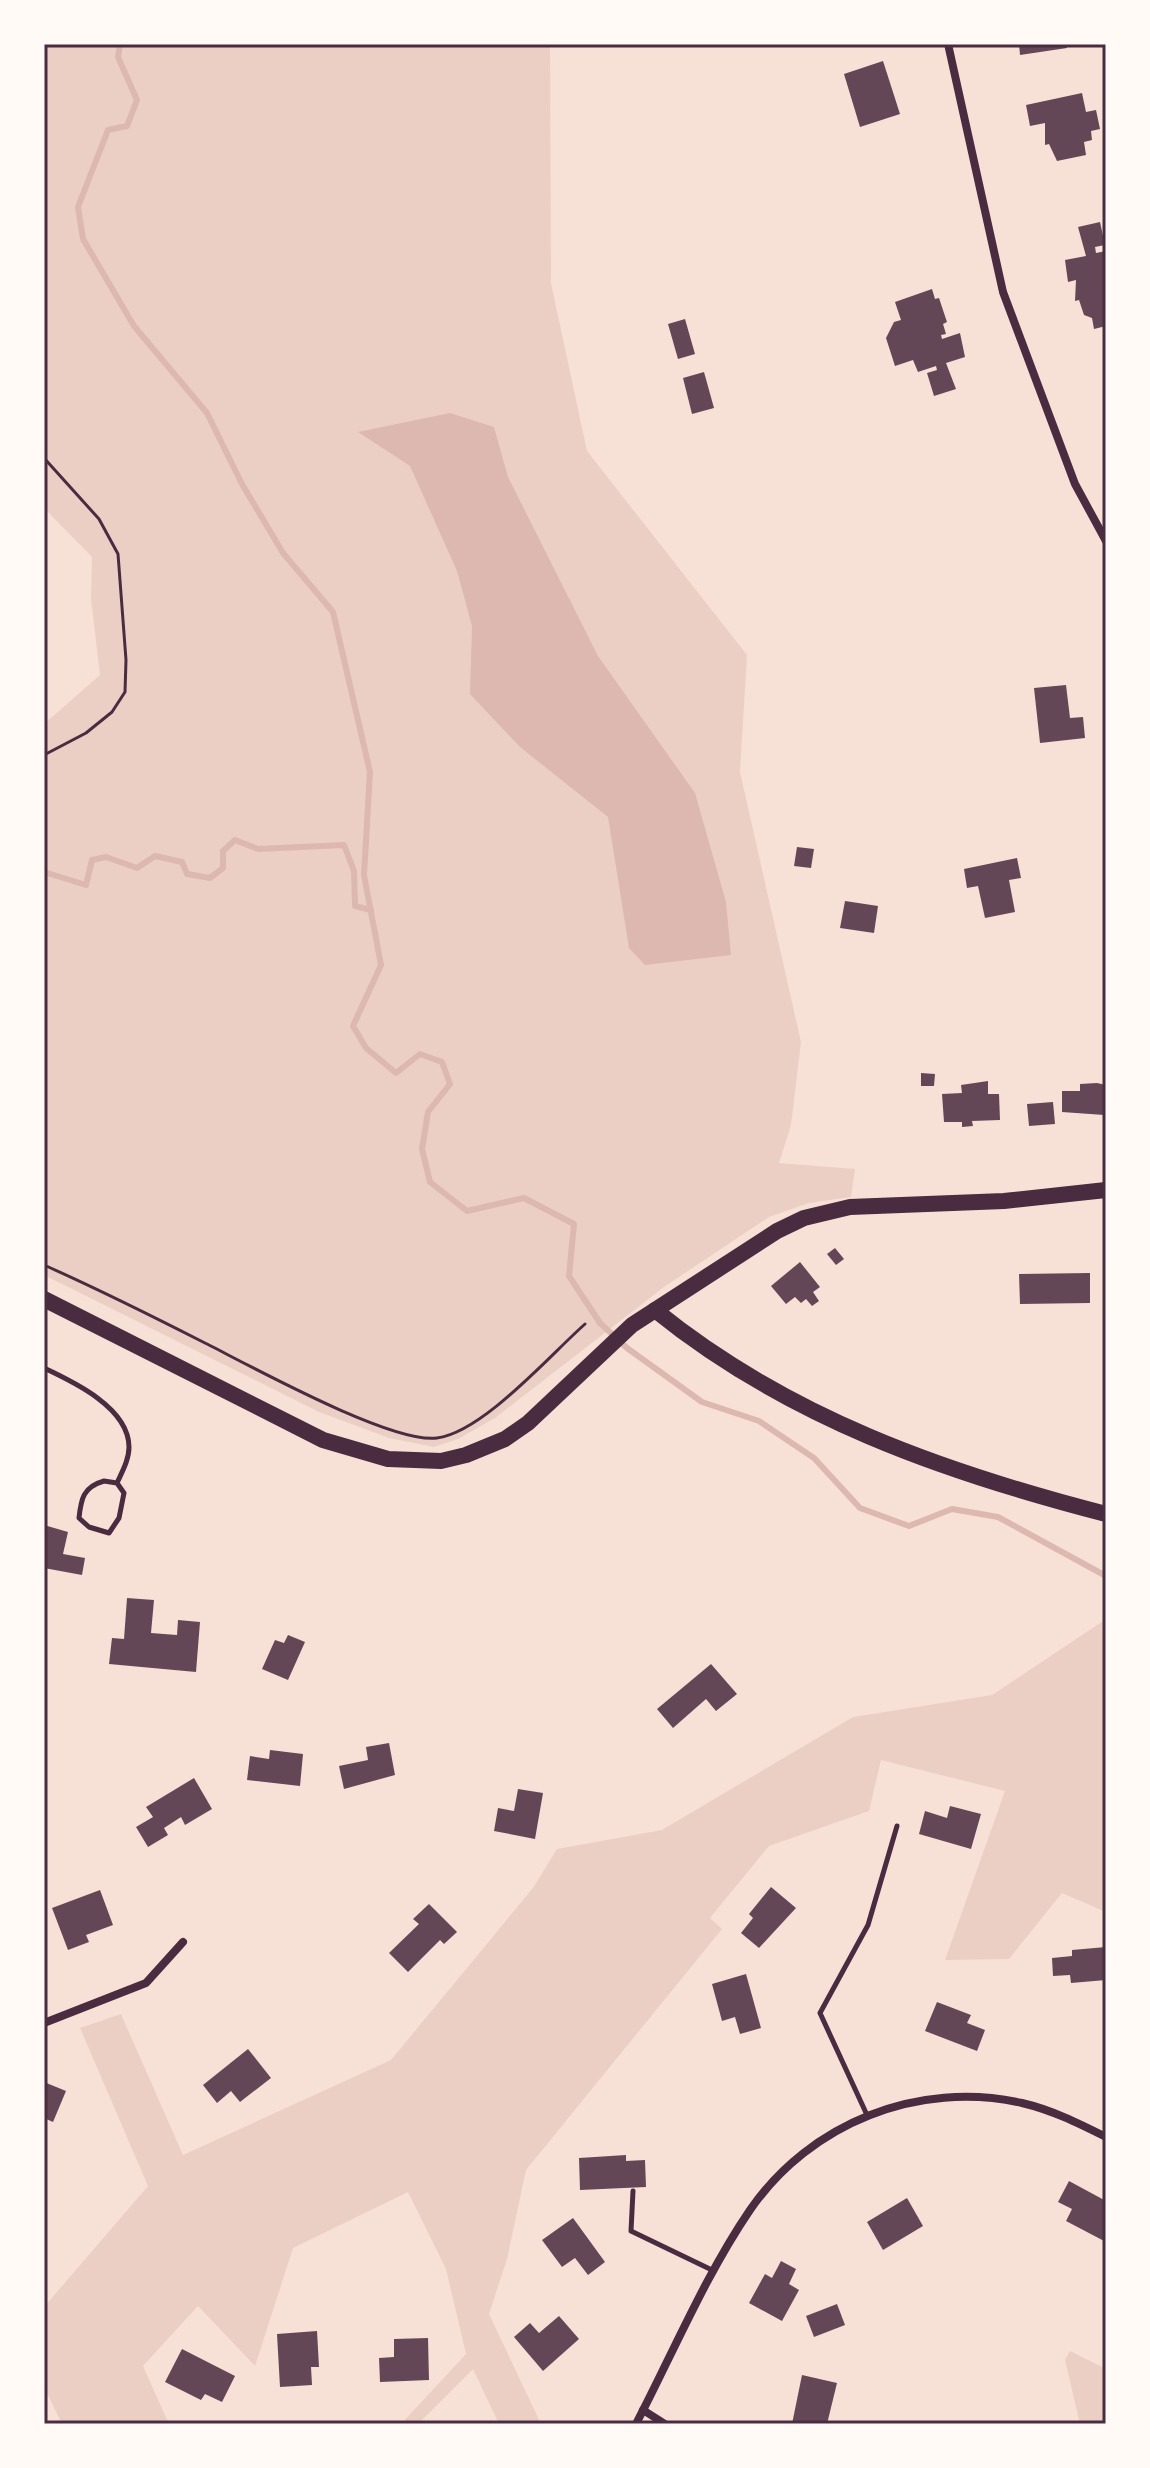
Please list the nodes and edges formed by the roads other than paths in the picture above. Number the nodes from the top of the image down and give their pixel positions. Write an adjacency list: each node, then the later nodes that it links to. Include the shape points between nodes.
1 (948, 44): 2 (street, via 1003,292 1075,484)
2 (1106, 541)
3 (1106, 1190): 5 (main road, via 829,1210 777,1231)
4 (44, 1299): 5 (main road, via 323,1440 409,1462 453,1458 505,1439 602,1350)
5 (655, 1310): 8 (main road, via 747,1377 873,1440 948,1469)
6 (44, 1368): 7 (lane, via 98,1400 120,1423 129,1456)
7 (117, 1483): 7 (lane, via 91,1485 84,1492 79,1518 102,1531 113,1530 124,1493)
8 (1106, 1514)
9 (897, 1826): 12 (lane, via 868,1925 820,2013)
10 (183, 1942): 11 (street, via 146,1983)
11 (44, 2023)
12 (867, 2115): 13 (street, via 919,2101 992,2098 1049,2110); 15 (street, via 807,2149 777,2177)
13 (1106, 2137)
14 (633, 2191): 15 (lane, via 631,2231)
15 (715, 2271): 16 (street)
16 (643, 2410): 17 (street); 18 (street)
17 (636, 2424)
18 (665, 2424)

